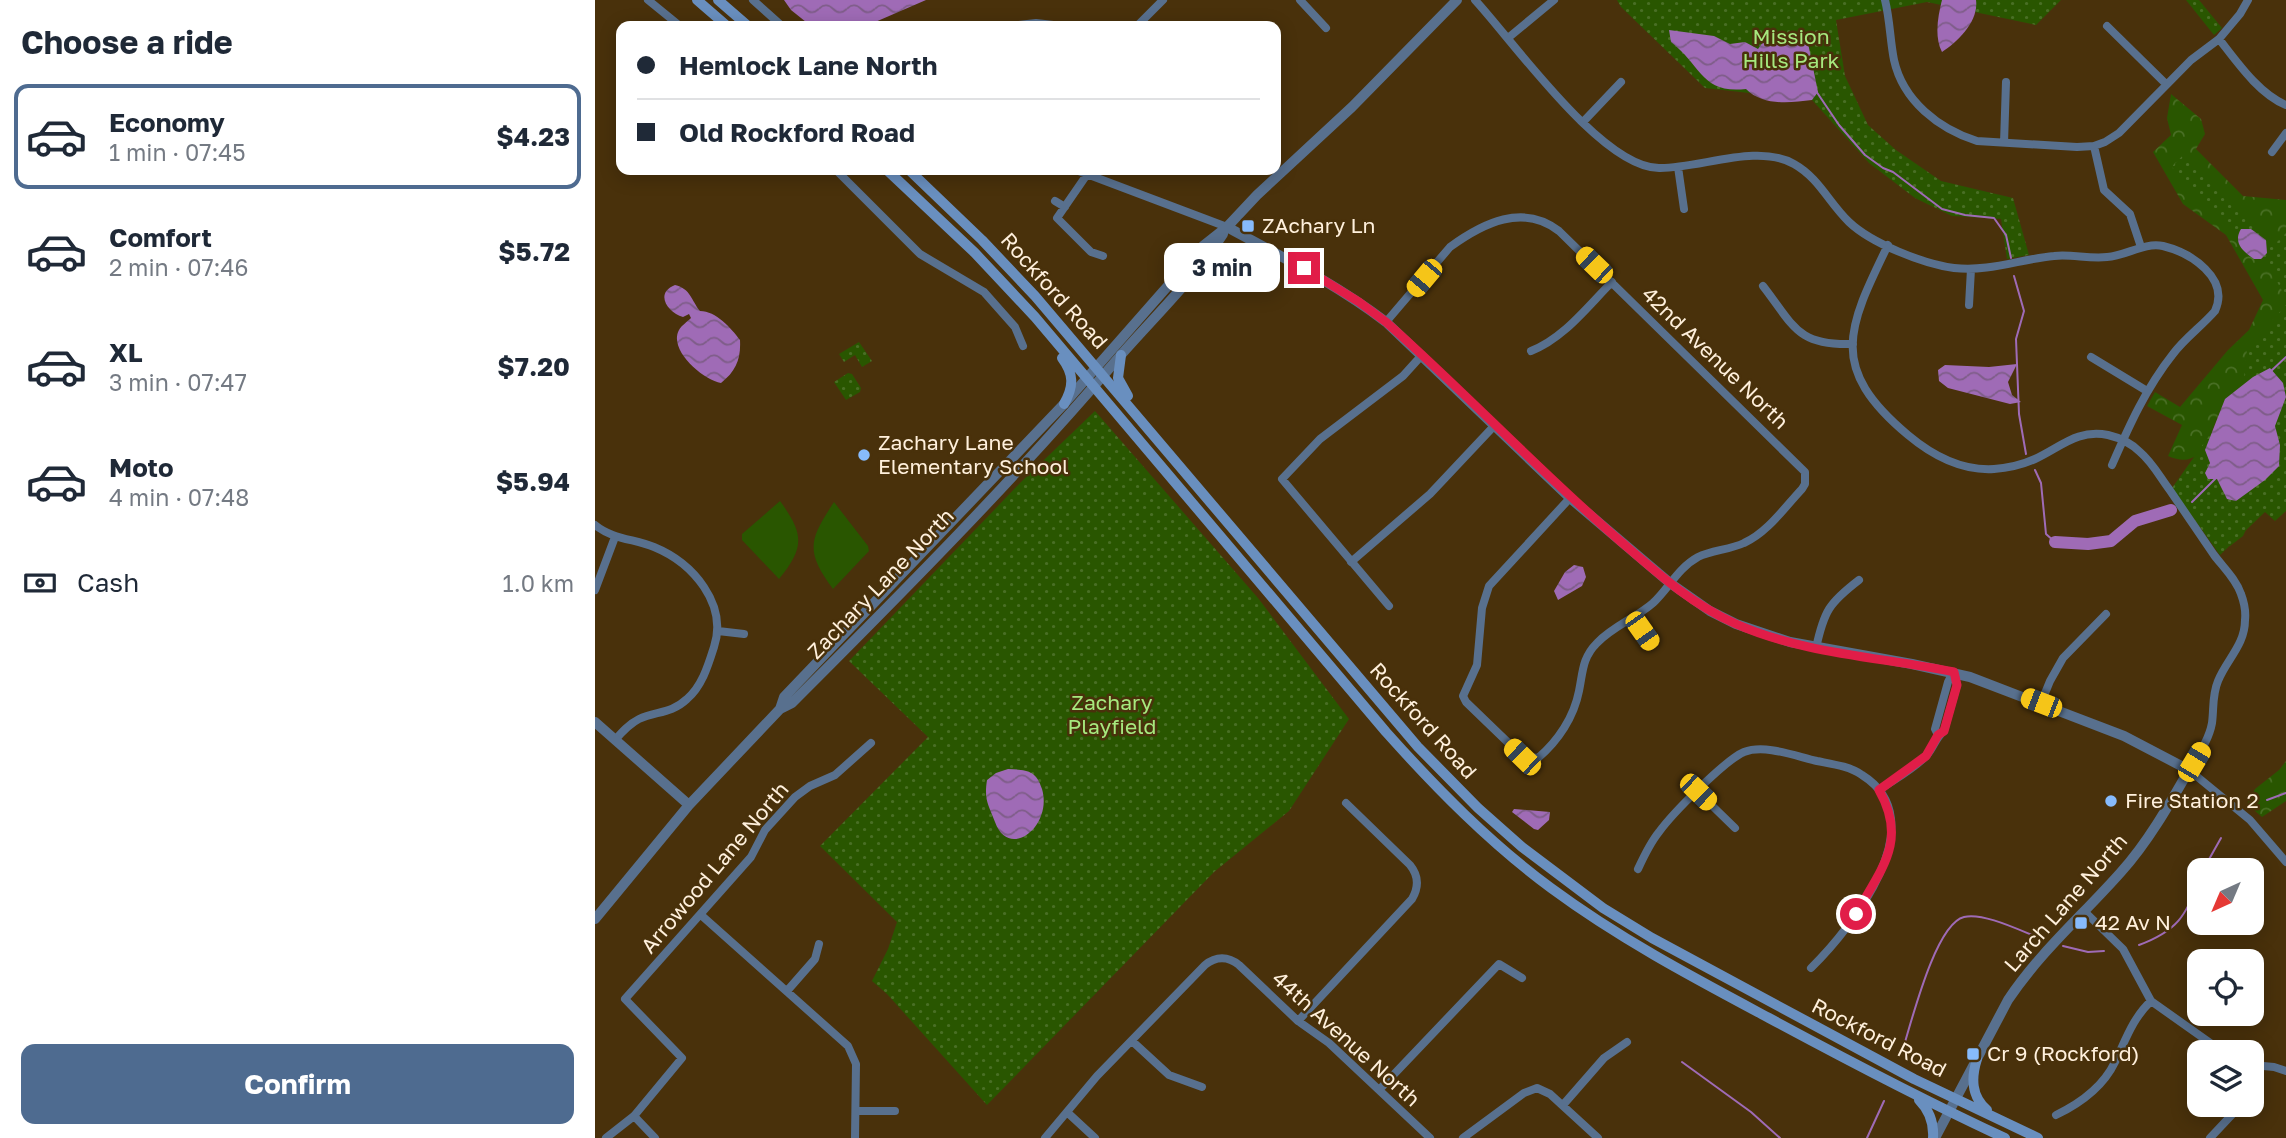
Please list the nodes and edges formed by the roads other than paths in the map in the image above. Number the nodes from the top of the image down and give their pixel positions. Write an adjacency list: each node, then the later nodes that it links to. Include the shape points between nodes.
1 (648, 0): 12 (street)
2 (697, 0): 13 (main road)
3 (718, 0): 14 (main road)
4 (753, 0): 15 (street)
5 (1163, 0): 16 (street)
6 (1300, 0): 18 (street)
7 (1457, 0): 31 (street, Zachary Lane North)
8 (1475, 0): 19 (street)
9 (1554, 0): 19 (street)
10 (1885, 0): 27 (street, via 1894,62 1916,102 1935,121 1961,136)
11 (2248, 0): 20 (street)
12 (674, 21)
13 (721, 21)
14 (742, 21)
15 (776, 21)
16 (1142, 21)
17 (2107, 26): 23 (street)
18 (1326, 28)
19 (1508, 38): 25 (street)
20 (2219, 39): 23 (street); 24 (street, via 2275,100)
21 (1621, 82): 25 (street)
22 (2006, 82): 27 (street)
23 (2166, 84): 28 (street, via 2119,133)
24 (2286, 105)
25 (1583, 122): 30 (street, via 1633,163 1656,169)
26 (2286, 133): 29 (street)
27 (2004, 143): 28 (street)
28 (2094, 146): 43 (street, via 2104,190 2130,214)
29 (2273, 152)
30 (1678, 167): 40 (street); 42 (street, via 1760,156 1777,158 1819,183 1858,230)
31 (1281, 173)
32 (841, 175): 54 (street, via 921,254 984,292 1015,327)
33 (892, 175): 51 (main road, Rockford Road)
34 (914, 175): 59 (main road, Rockford Road, via 1000,258)
35 (1087, 175): 39 (street)
36 (1097, 175): 41 (street)
37 (1279, 175): 41 (street, Zachary Lane North)
38 (1055, 201): 39 (street)
39 (1065, 207): 44 (street, via 1057,218 1091,253)
40 (1683, 209)
41 (1227, 227): 46 (street, Zachary Lane North); 49 (street, Zachary Lane North); 52 (street, via 1314,274)
42 (1888, 245): 45 (street, via 1934,263); 53 (street, via 1857,314)
43 (2141, 247): 45 (street, via 2104,258 2050,256); 63 (street, via 2159,245 2180,252 2214,278 2220,293 2215,311 2175,351)
44 (1103, 256)
45 (1971, 269): 50 (street)
46 (1171, 281): 49 (street); 59 (street, Zachary Lane North)
47 (1612, 282): 52 (street, 42nd Avenue North, via 1550,224 1517,216 1450,247); 55 (street, via 1561,334); 74 (street, 42nd Avenue North, via 1800,466 1806,478 1802,489 1759,534 1698,557)
48 (1763, 286): 53 (street, via 1802,334 1823,344)
49 (1179, 289): 56 (street, Zachary Lane North)
50 (1969, 305)
51 (1035, 317): 61 (main road, Rockford Road); 64 (main road, via 1073,379)
52 (1386, 322): 57 (street)
53 (1853, 344): 66 (street, via 1858,377 1874,404 1918,443 1953,463 1980,469 2013,467 2074,437 2098,434)
54 (1023, 346)
55 (1531, 351)
56 (1121, 355): 60 (street, Zachary Lane North); 67 (main road, via 1117,371 1121,387 1176,452)
57 (1422, 355): 65 (street); 72 (street, via 1403,376 1320,439 1282,479)
58 (2091, 357): 63 (street)
59 (1096, 366): 60 (main road, Rockford Road); 61 (street, Zachary Lane North)
60 (1104, 376): 62 (street, Zachary Lane North); 67 (main road, Rockford Road)
61 (1086, 377): 62 (main road, Rockford Road); 64 (street, Zachary Lane North)
62 (1094, 387): 85 (street, Zachary Lane North, via 853,642 792,703); 114 (main road, Rockford Road, via 1386,732 1493,841 1636,946)
63 (2147, 391): 66 (street)
64 (1064, 404): 85 (street, Zachary Lane North, via 846,630 784,697)
65 (1494, 426): 69 (street); 72 (street, via 1430,494)
66 (2123, 439): 68 (street); 89 (street, via 2153,466 2234,581 2245,606 2245,632 2218,681 2208,736)
67 (1178, 465): 115 (main road, Rockford Road, via 1418,747 1478,808 1541,862 1652,938)
68 (2112, 465)
69 (1570, 498): 74 (street); 78 (street, via 1489,586 1482,608 1477,664 1463,696 1465,702 1522,757 1538,758 1553,744 1574,710 1587,654 1605,635)
70 (595, 525): 71 (street)
71 (615, 537): 75 (street); 79 (street, via 659,548 684,566 711,597)
72 (1351, 562): 76 (street)
73 (1859, 580): 82 (street, via 1827,610)
74 (1670, 583): 78 (street); 82 (street, via 1736,624)
75 (595, 590)
76 (1389, 606)
77 (2106, 614): 84 (street, via 2063,658)
78 (1633, 618): 81 (street)
79 (718, 631): 80 (street); 87 (street, via 702,679 691,695 676,708 632,722)
80 (744, 634)
81 (1651, 645)
82 (1816, 648): 83 (street)
83 (1954, 672): 84 (street); 90 (street, via 1957,685 1944,731 1926,756)
84 (2041, 703): 89 (street, via 2145,746)
85 (780, 709): 93 (street, Zachary Lane North)
86 (595, 722): 87 (street)
87 (615, 740): 93 (street)
88 (871, 743): 98 (street, Arrowood Lane North, via 835,775 795,797)
89 (2189, 770): 95 (street, via 2249,820); 97 (street, Larch Lane North, via 2141,849)
90 (1879, 790): 91 (street, via 1851,769 1755,750 1728,761); 101 (street, via 1893,824 1889,853 1848,927)
91 (1698, 792): 94 (street); 96 (street, via 1659,831)
92 (1346, 803): 105 (street, via 1410,865 1417,887 1412,899)
93 (689, 805): 99 (street, Zachary Lane North)
94 (1735, 828)
95 (2286, 862)
96 (1638, 869)
97 (2084, 911): 104 (street, via 2123,949); 109 (street, Larch Lane North, via 2022,979)
98 (701, 915): 103 (street); 122 (street, Arrowood Lane North, via 625,999 683,1058)
99 (595, 919)
100 (819, 944): 103 (street, via 815,960)
101 (1811, 968)
102 (1522, 978): 113 (street, via 1499,964)
103 (787, 991): 117 (street, via 852,1054)
104 (2151, 1001): 106 (street); 121 (street, via 2131,1025 2106,1078 2081,1101)
105 (1299, 1021): 107 (street, 44th Avenue North, via 1229,958 1210,961); 113 (street, 44th Avenue North)
106 (2206, 1040)
107 (1132, 1041): 112 (street, via 1169,1075); 120 (street)
108 (1627, 1042): 116 (street, via 1604,1058)
109 (1977, 1059): 115 (street, Larch Lane North); 123 (main road, via 1975,1094)
110 (2264, 1066): 111 (street)
111 (2286, 1071)
112 (1202, 1087)
113 (1379, 1090): 130 (street, 44th Avenue North)
114 (1912, 1093): 119 (main road, Rockford Road); 133 (main road, via 1929,1113)
115 (1956, 1099): 119 (street, Larch Lane North); 123 (main road, Rockford Road)
116 (1563, 1105): 131 (street, via 1543,1090 1530,1090); 132 (street)
117 (857, 1111): 118 (street); 127 (street)
118 (895, 1111)
119 (1949, 1112): 133 (street, Larch Lane North); 134 (main road, Rockford Road)
120 (1068, 1113): 128 (street); 129 (street)
121 (2056, 1115)
122 (634, 1116): 125 (street); 126 (street)
123 (1994, 1117): 135 (main road, Rockford Road)
124 (2230, 1117): 136 (street)
125 (606, 1138)
126 (655, 1138)
127 (855, 1138)
128 (1045, 1138)
129 (1094, 1138)
130 (1430, 1138)
131 (1463, 1138)
132 (1598, 1138)
133 (1934, 1138)
134 (2005, 1138)
135 (2038, 1138)
136 (2210, 1138)

